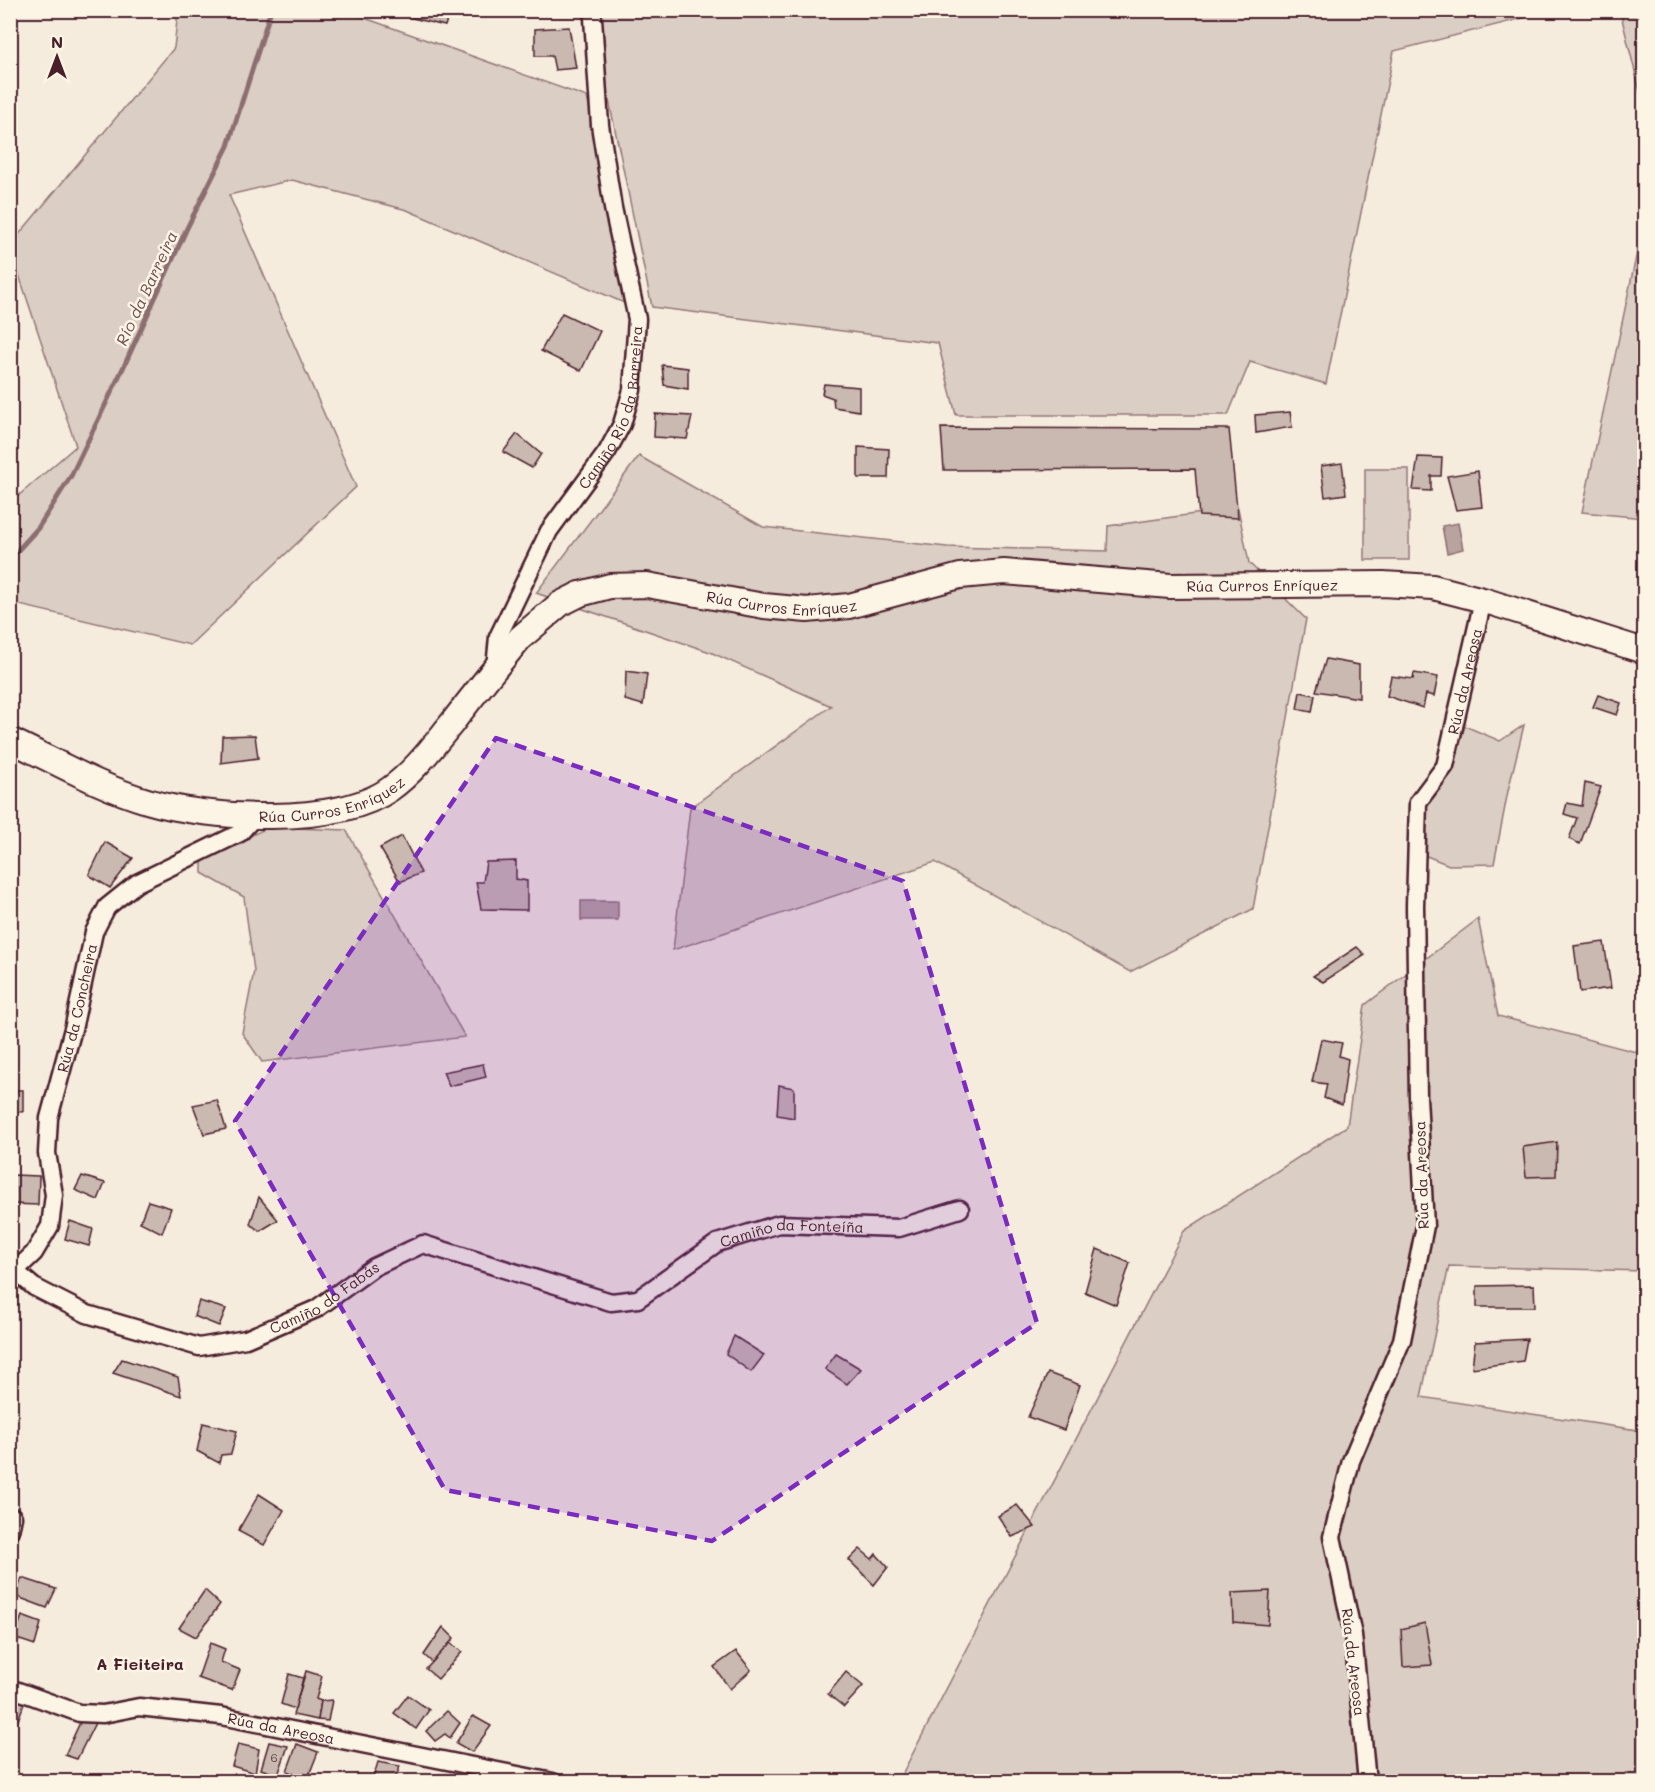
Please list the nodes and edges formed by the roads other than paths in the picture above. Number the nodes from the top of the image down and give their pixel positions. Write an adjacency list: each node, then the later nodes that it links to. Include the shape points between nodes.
1 (593, 18): 4 (street, Camiño Río da Barreira, via 602,135 637,319 632,390 622,424 607,452 549,531 498,637)
2 (1483, 600): 3 (street, Rúa Curros Enríquez); 4 (street, Rúa Curros Enríquez, via 1433,587 1383,584 1170,586 1005,572 960,576 849,606 807,610 647,585 610,586 580,594 539,618); 12 (street, Rúa da Areosa, via 1445,766 1418,802 1414,906 1425,1226 1402,1340 1352,1461 1332,1537 1353,1635)
3 (1644, 651)
4 (495, 668): 6 (street, Rúa Curros Enríquez, via 414,769 389,790 334,812)
5 (10, 740): 6 (street, Rúa Curros Enríquez, via 146,801 188,811)
6 (256, 815): 8 (street, Rúa da Concheira, via 240,833 137,883 107,907 94,932 49,1118 47,1153 54,1195 50,1226 34,1253)
7 (960, 1209): 9 (street, Camiño da Fonteíña, via 899,1228 778,1224 717,1243)
8 (13, 1271): 9 (street, Camiño do Fabás, via 34,1287 87,1314 199,1347 246,1339 316,1309 374,1267 423,1244 611,1302)
9 (638, 1299)
10 (10, 1688): 11 (street, Rúa da Areosa, via 79,1713 103,1714 139,1707 221,1716)
11 (553, 1782)
12 (1367, 1782)

